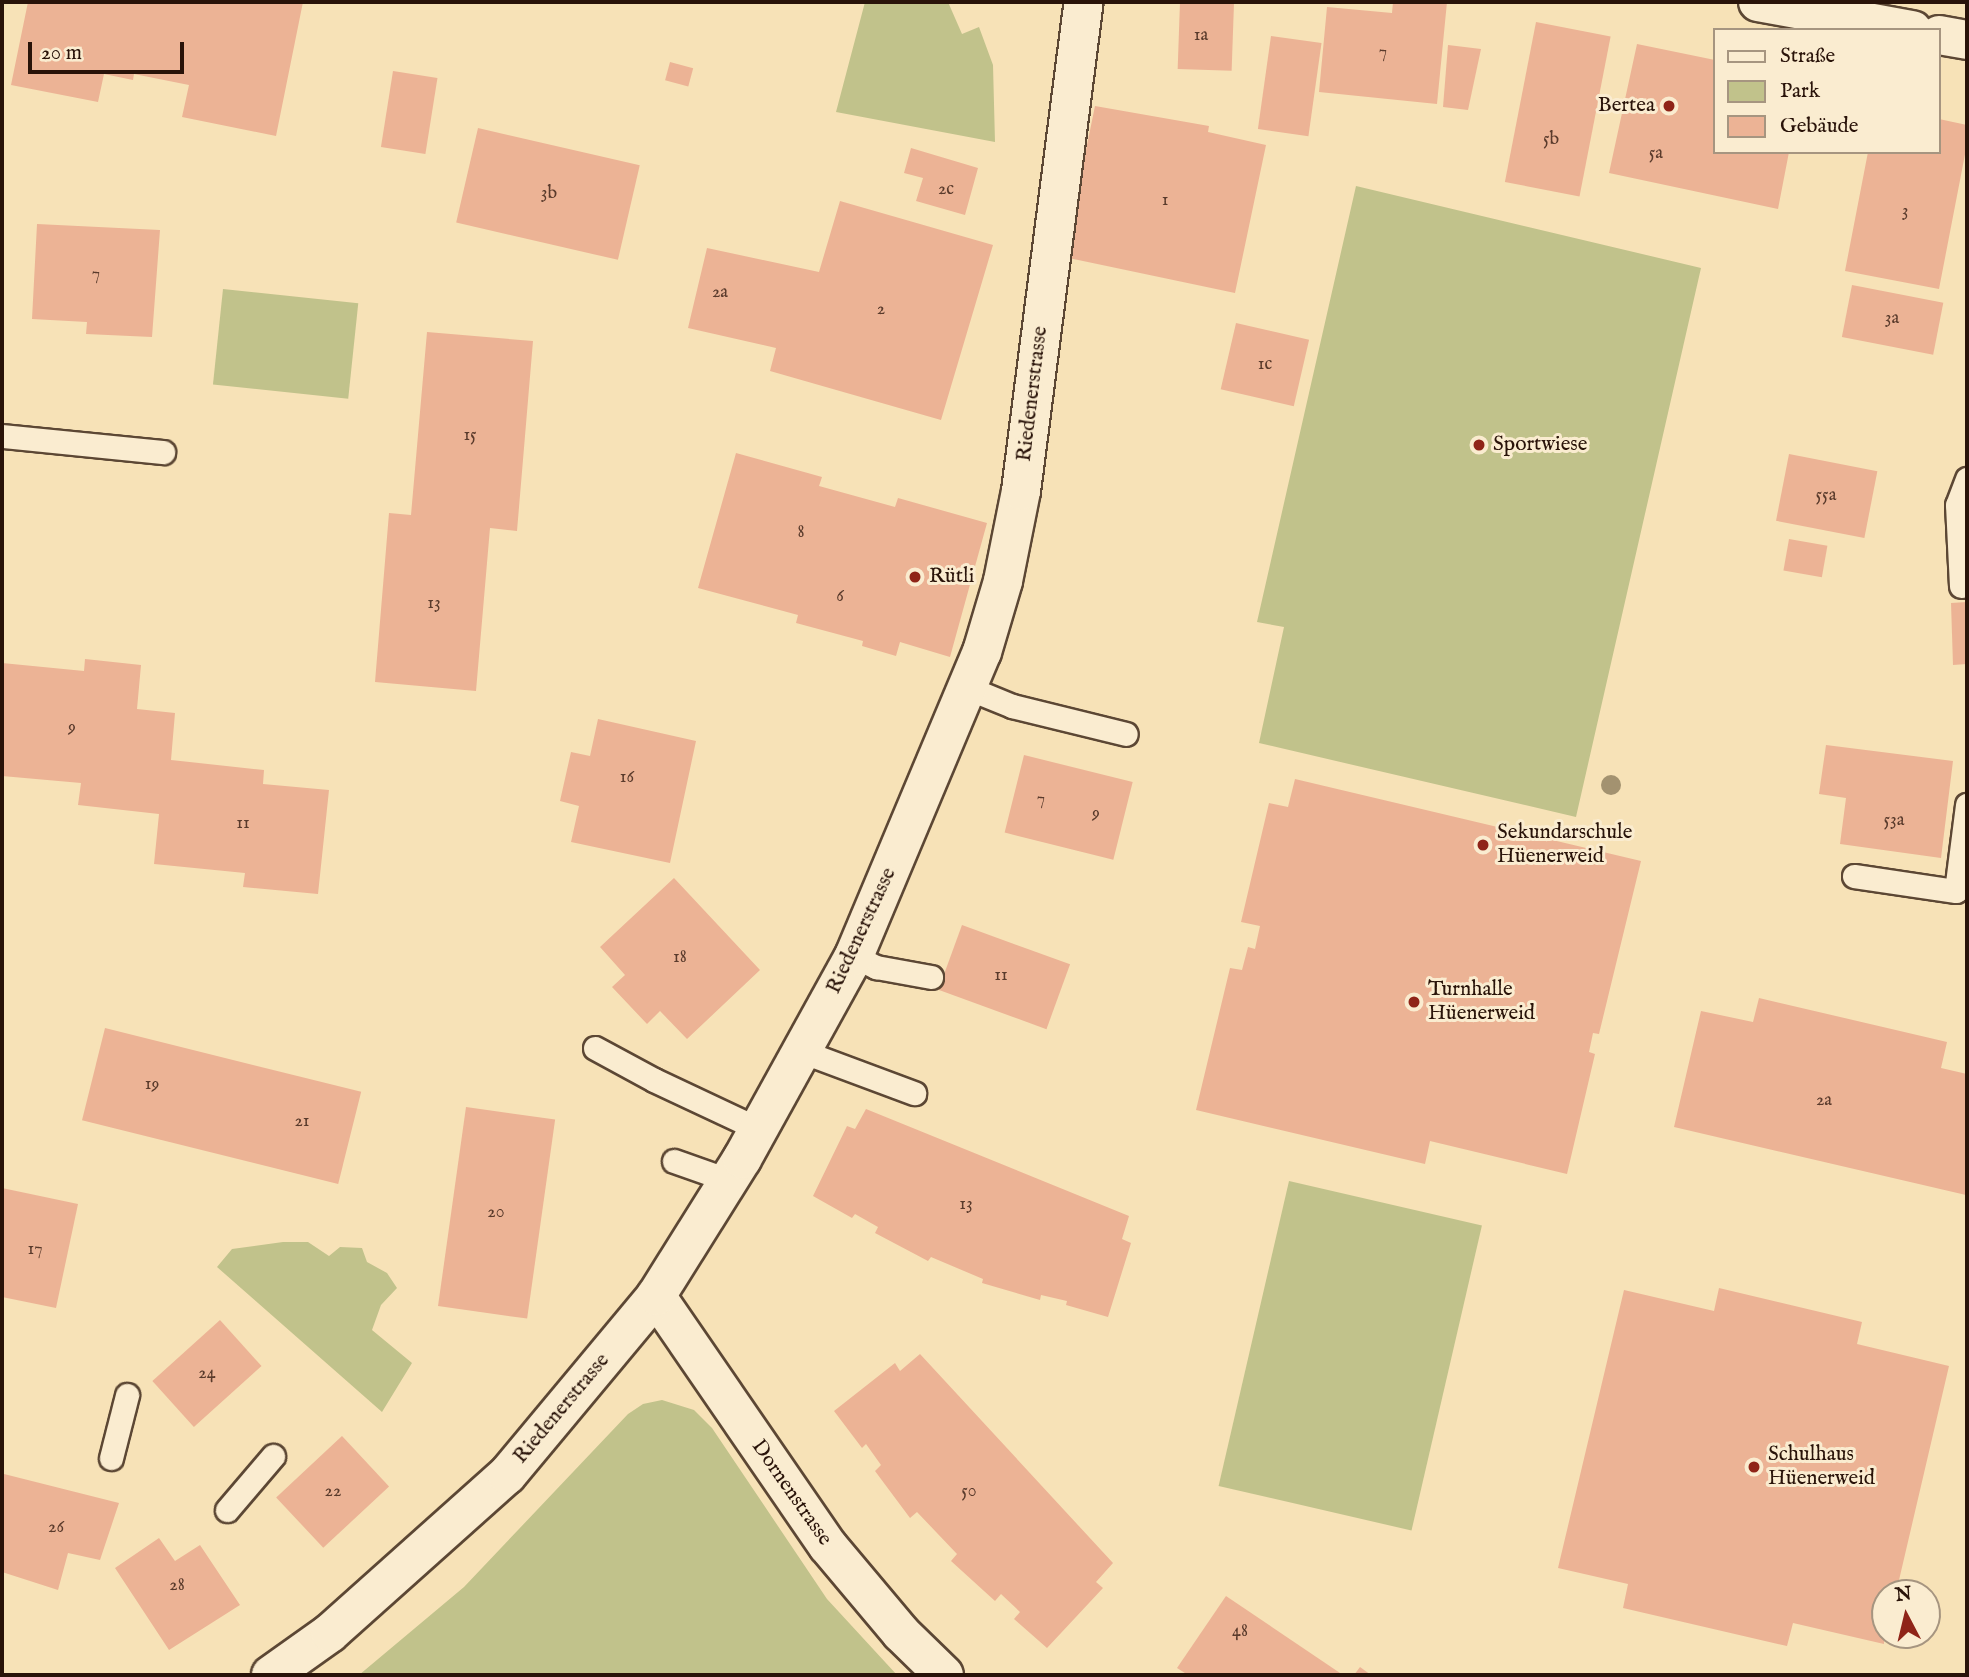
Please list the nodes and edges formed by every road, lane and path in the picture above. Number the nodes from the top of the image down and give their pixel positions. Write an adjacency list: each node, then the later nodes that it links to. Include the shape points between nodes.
1 (1084, 2): 10 (street, Riedenerstrasse, via 1021,491 1003,582)
2 (1758, 2): 3 (street)
3 (1901, 28)
4 (1941, 35): 5 (street)
5 (1967, 40)
6 (2, 436): 7 (lane)
7 (163, 452)
8 (1967, 479): 9 (lane, via 1957,505)
9 (1961, 586)
10 (968, 688): 11 (lane, via 1012,706); 14 (street, Riedenerstrasse)
11 (1126, 734)
12 (1967, 805): 13 (lane, via 1956,891)
13 (1854, 876)
14 (855, 956): 15 (lane, via 877,967); 17 (street, Riedenerstrasse)
15 (931, 977)
16 (595, 1048): 19 (lane)
17 (801, 1052): 18 (lane); 19 (street, Riedenerstrasse)
18 (914, 1093)
19 (758, 1129): 21 (street, Riedenerstrasse)
20 (674, 1161): 21 (lane)
21 (729, 1180): 22 (street, Riedenerstrasse)
22 (656, 1296): 27 (street, Riedenerstrasse, via 508,1475 330,1633); 28 (street, Dornenstrasse, via 828,1546 901,1633)
23 (127, 1395): 25 (lane)
24 (272, 1455): 26 (lane)
25 (111, 1458)
26 (227, 1510)
27 (271, 1675)
28 (944, 1675)

